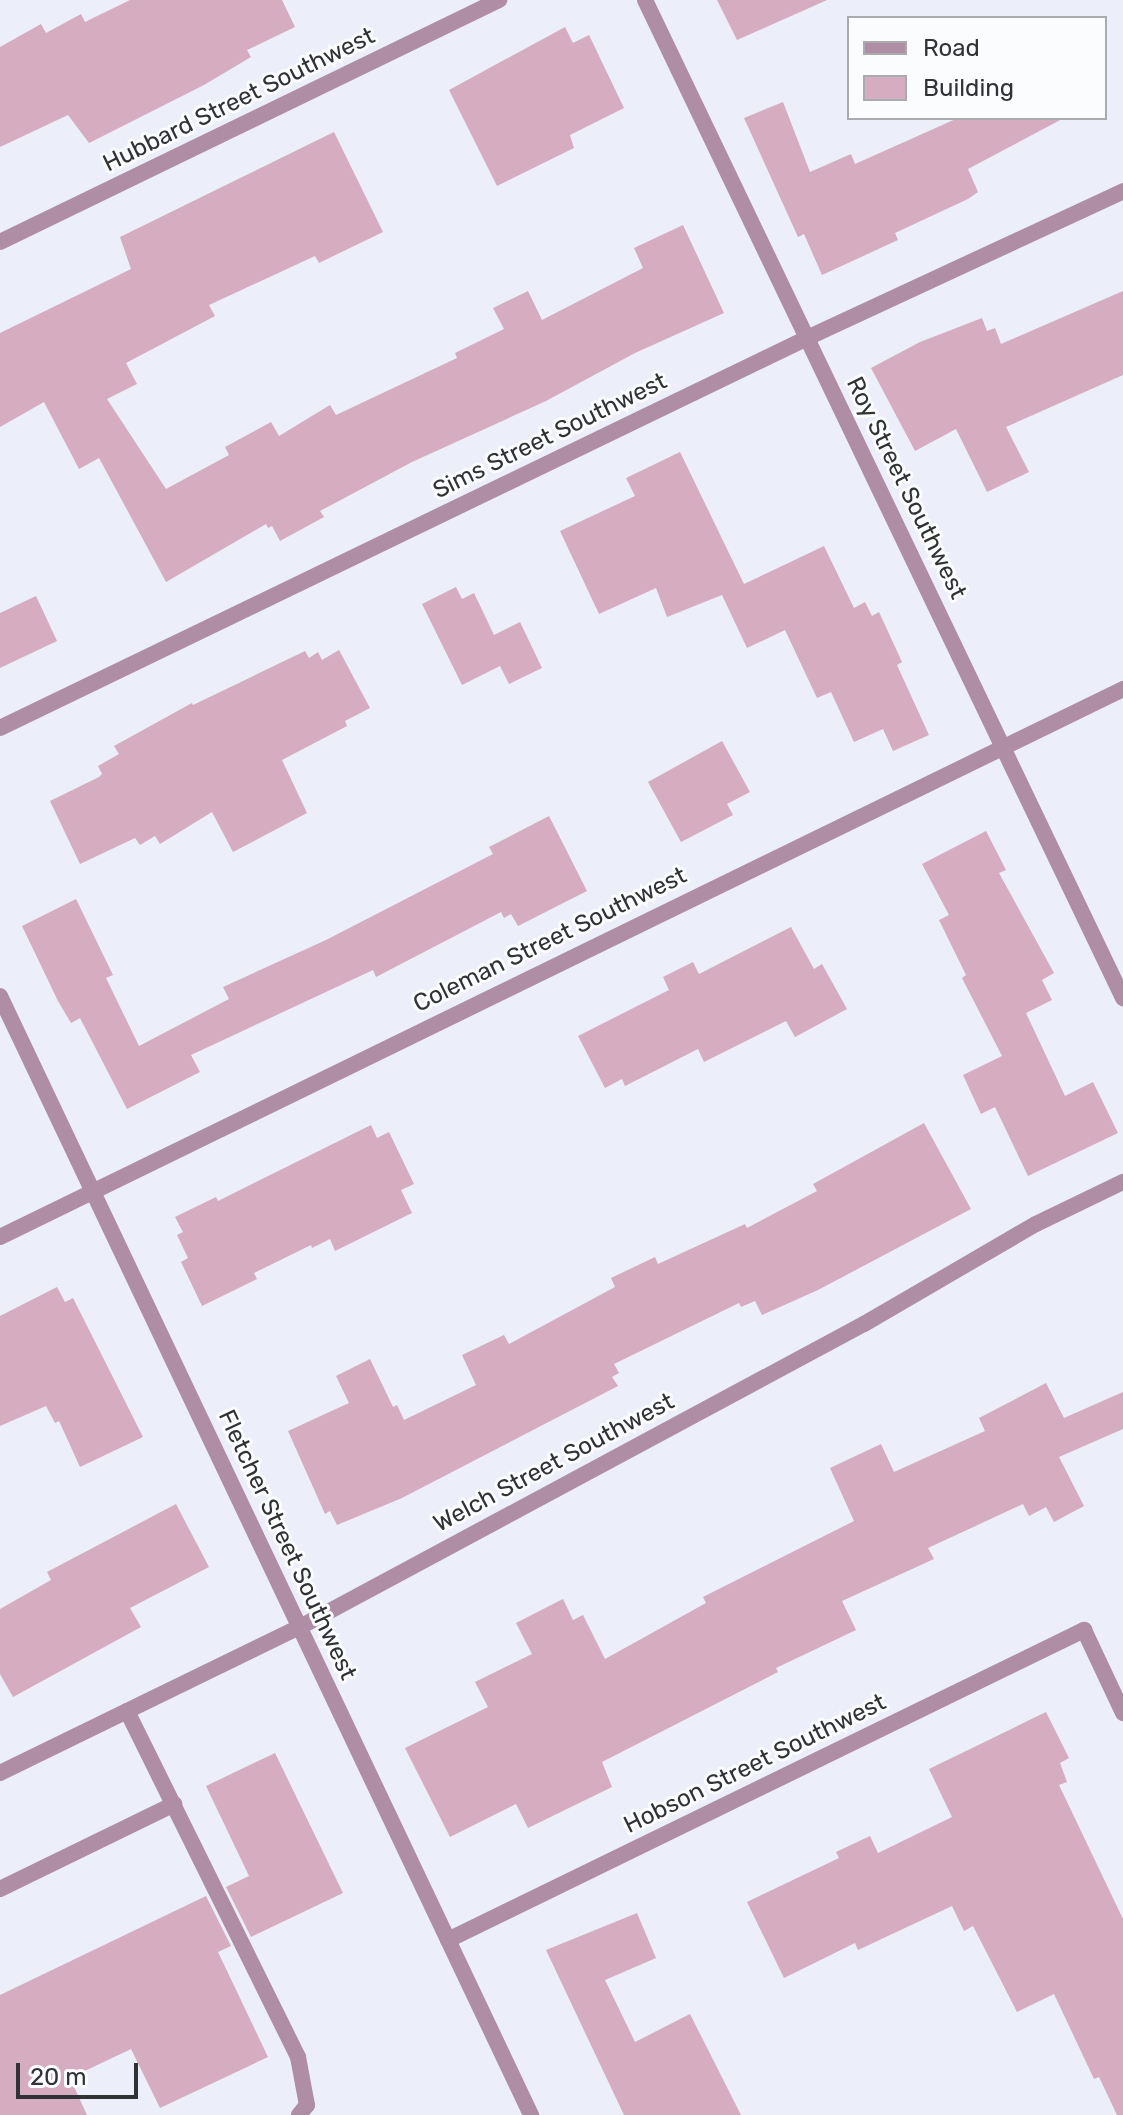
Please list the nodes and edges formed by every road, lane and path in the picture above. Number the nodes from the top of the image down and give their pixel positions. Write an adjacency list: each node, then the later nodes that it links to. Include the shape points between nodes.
1 (499, 0): 4 (street, Hubbard Street Southwest)
2 (645, 0): 5 (street, Roy Street Southwest)
3 (1123, 191): 5 (street, Sims Street Southwest)
4 (0, 242)
5 (807, 338): 7 (street, Sims Street Southwest); 8 (street, Roy Street Southwest)
6 (1123, 689): 8 (street, Coleman Street Southwest)
7 (0, 728)
8 (1002, 745): 10 (street, Roy Street Southwest); 12 (street, Coleman Street Southwest)
9 (0, 996): 12 (street, Fletcher Street Southwest)
10 (1123, 998)
11 (1123, 1182): 14 (street, Welch Street Southwest, via 1036,1224 864,1324)
12 (92, 1191): 13 (street, Coleman Street Southwest); 14 (street, Fletcher Street Southwest)
13 (0, 1237)
14 (300, 1627): 15 (street, Welch Street Southwest); 20 (street, Fletcher Street Southwest)
15 (127, 1711): 17 (street, Welch Street Southwest); 18 (street)
16 (1123, 1713): 20 (street, Hobson Street Southwest, via 1084,1630)
17 (0, 1773)
18 (174, 1804): 19 (street); 21 (street, via 298,2057 307,2105)
19 (0, 1889)
20 (448, 1940): 22 (street, Fletcher Street Southwest)
21 (299, 2115)
22 (531, 2115)

